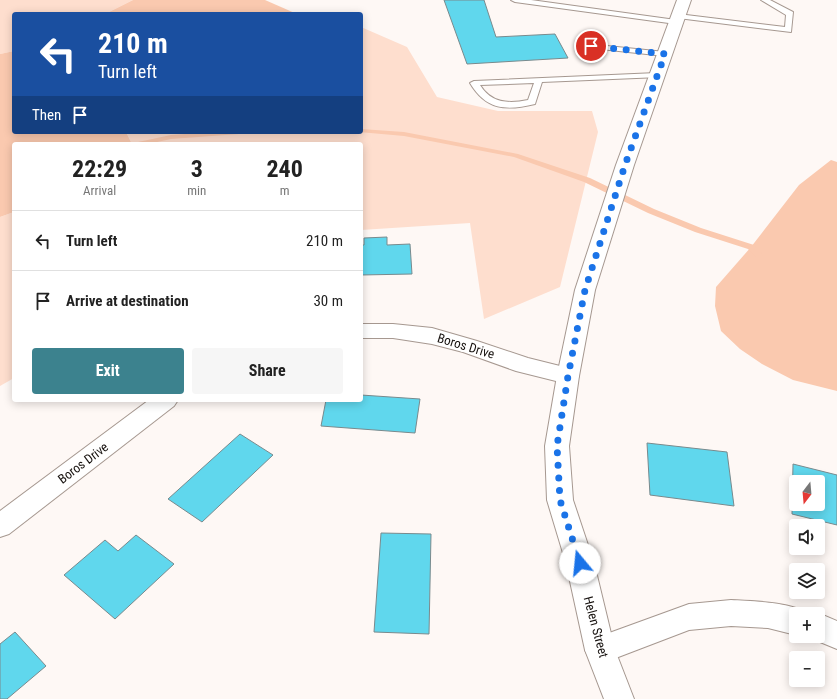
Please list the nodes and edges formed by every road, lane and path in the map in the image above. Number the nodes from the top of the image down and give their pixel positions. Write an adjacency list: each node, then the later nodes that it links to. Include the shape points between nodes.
1 (515, 0): 3 (lane)
2 (765, 0): 3 (lane, via 790,14 788,30)
3 (679, 13): 5 (street, Helen Street)
4 (591, 46): 5 (lane)
5 (665, 54): 6 (street, Helen Street)
6 (657, 75): 7 (lane); 9 (street, Helen Street, via 585,290)
7 (538, 80): 7 (lane, via 517,81 474,83 490,101 501,104 524,104 532,102)
8 (363, 331): 9 (street, Boros Drive, via 393,331 432,336)
9 (568, 376): 15 (street, Helen Street, via 557,446 560,500 580,563)
10 (163, 402): 11 (street, Boros Drive)
11 (0, 526)
12 (789, 620): 15 (street, via 768,615 731,613 689,617)
13 (825, 630): 14 (street)
14 (837, 635)
15 (600, 650): 16 (street, Helen Street)
16 (618, 699)

